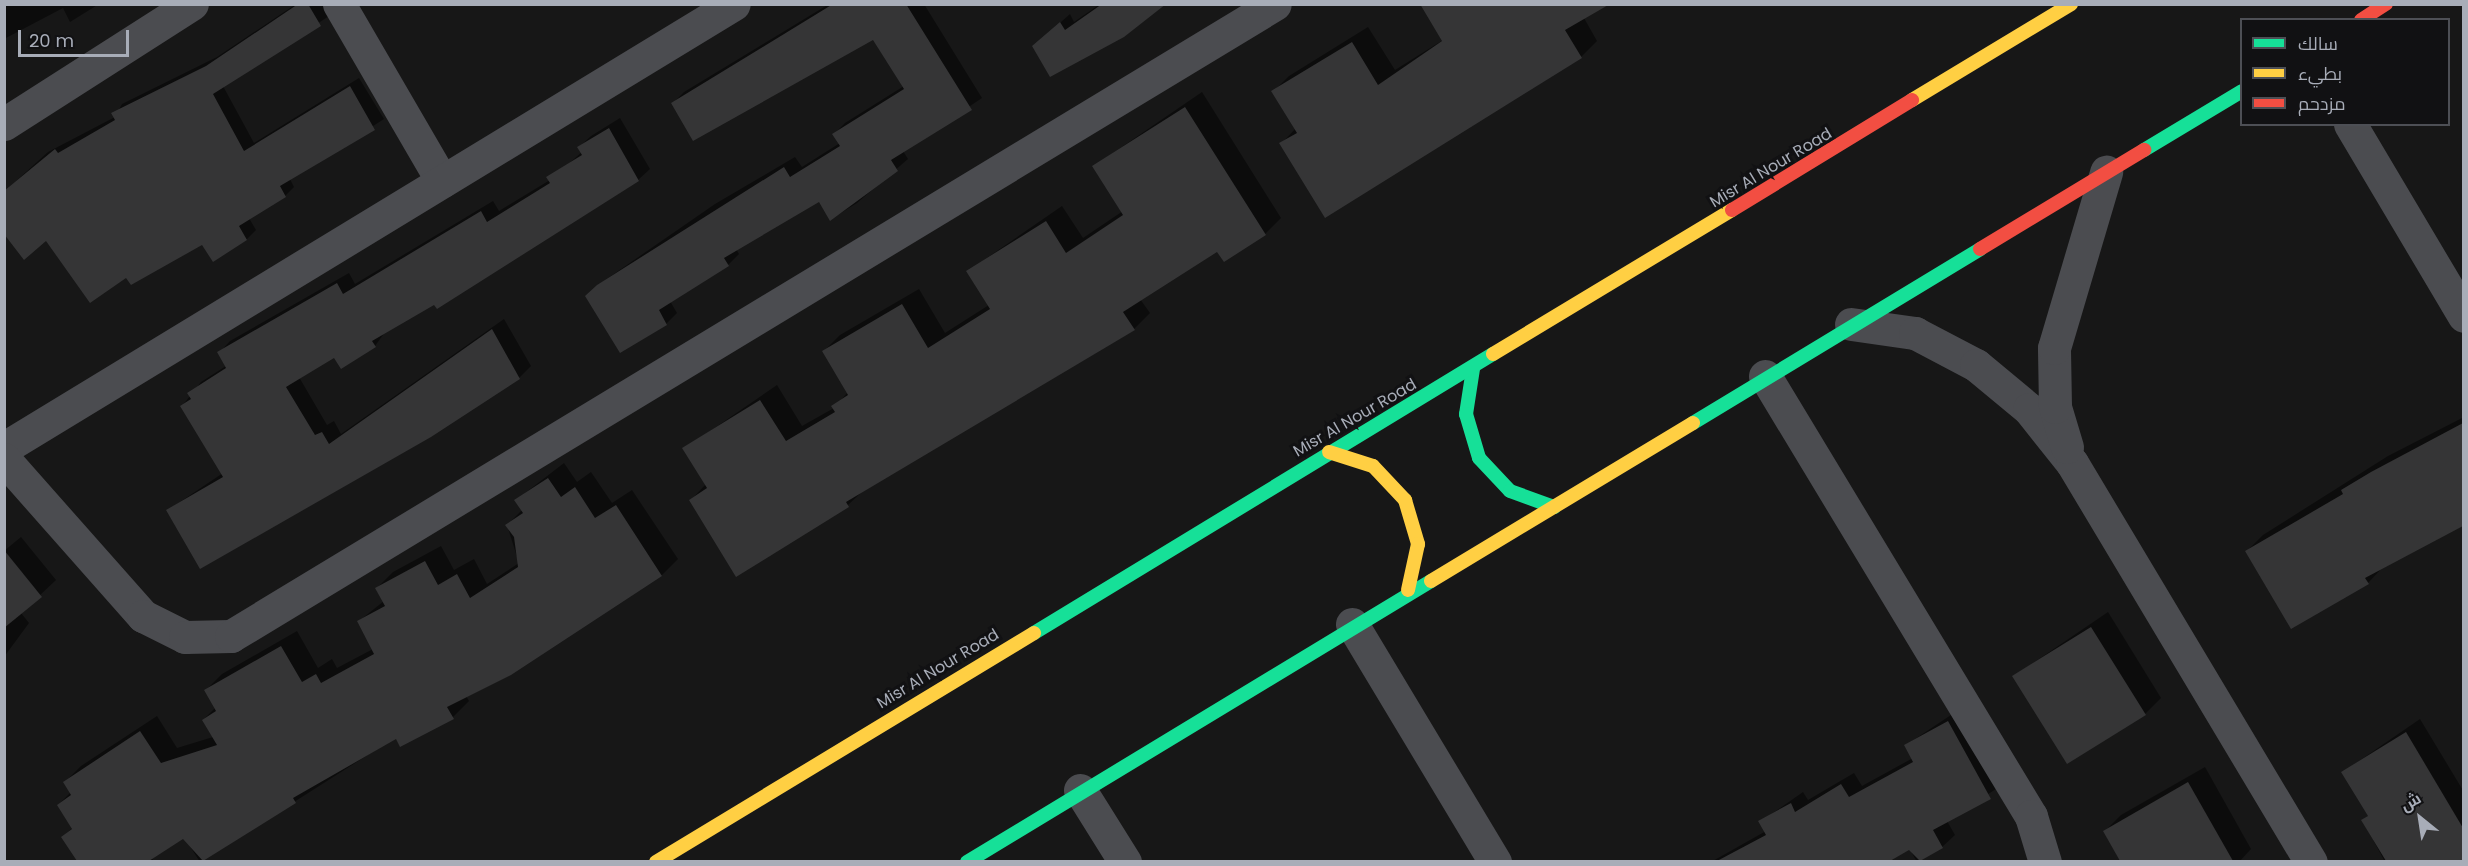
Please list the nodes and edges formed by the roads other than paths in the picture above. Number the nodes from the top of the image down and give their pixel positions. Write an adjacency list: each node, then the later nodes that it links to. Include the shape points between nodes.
1 (192, 4): 9 (street)
2 (339, 4): 12 (street)
3 (734, 4): 12 (street)
4 (1275, 4): 19 (street, via 231,636 185,637 144,616)
5 (2071, 4): 15 (street, Misr Al Nour Road)
6 (2386, 4): 7 (street)
7 (2364, 18)
8 (2240, 92): 11 (street)
9 (4, 124)
10 (2351, 126): 13 (street)
11 (2106, 172): 14 (street); 20 (street, via 2054,348 2055,407)
12 (442, 181): 17 (street)
13 (2463, 316)
14 (1851, 324): 16 (street); 20 (street, via 1914,333 1976,364 2029,409)
15 (1473, 369): 18 (street, Misr Al Nour Road); 21 (street, via 1466,414 1479,458 1510,491)
16 (1765, 376): 21 (street); 29 (street, via 2031,816)
17 (4, 448)
18 (1329, 452): 22 (street, via 1373,466 1405,500 1418,544); 25 (street, Misr Al Nour Road)
19 (4, 459)
20 (2072, 463): 30 (street)
21 (1554, 507): 22 (street)
22 (1408, 590): 23 (street)
23 (1352, 624): 24 (street); 28 (street)
24 (1080, 790): 26 (street); 27 (street)
25 (656, 861)
26 (967, 861)
27 (1125, 861)
28 (1495, 861)
29 (2045, 861)
30 (2311, 861)

